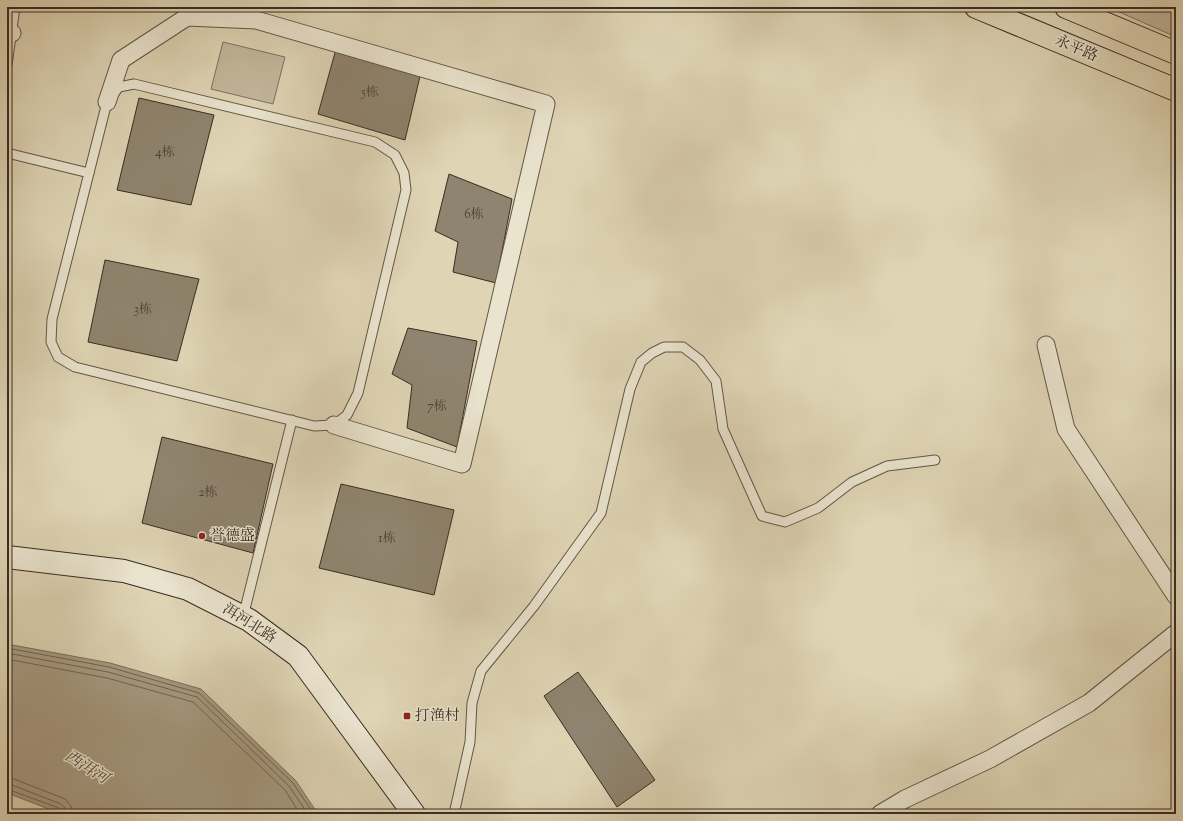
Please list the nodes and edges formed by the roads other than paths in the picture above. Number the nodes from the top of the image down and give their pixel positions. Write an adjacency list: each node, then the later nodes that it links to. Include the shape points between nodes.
1 (15, 7): 4 (lane)
2 (976, 7): 7 (highway, 永平路)
3 (1066, 7): 5 (highway)
4 (9, 32): 6 (lane)
5 (1176, 53)
6 (7, 65)
7 (1176, 90)
8 (107, 102): 10 (lane); 13 (lane, via 120,88 134,84 375,142 395,155 404,173 406,190 358,393 346,415); 13 (street, via 121,60 187,16 256,20 546,104 462,464)
9 (7, 153): 10 (lane)
10 (89, 173): 12 (lane, via 52,319 51,342 58,357 75,367)
11 (1046, 345): 16 (street, via 1066,429)
12 (292, 420): 13 (lane, via 314,426); 17 (lane)
13 (334, 425)
14 (935, 460): 20 (lane, via 887,466 852,482 818,508 785,522 762,516 723,429 716,381 700,360 683,347 664,347 652,353 641,362 630,388 601,512 534,606 481,671 472,703 470,742)
15 (7, 557): 17 (street, 洱河北路, via 124,571 188,589)
16 (1176, 596)
17 (243, 617): 19 (street, 洱河北路, via 298,656)
18 (1176, 633): 21 (street, via 1089,703 990,759)
19 (414, 814)
20 (454, 814)
21 (880, 814)

